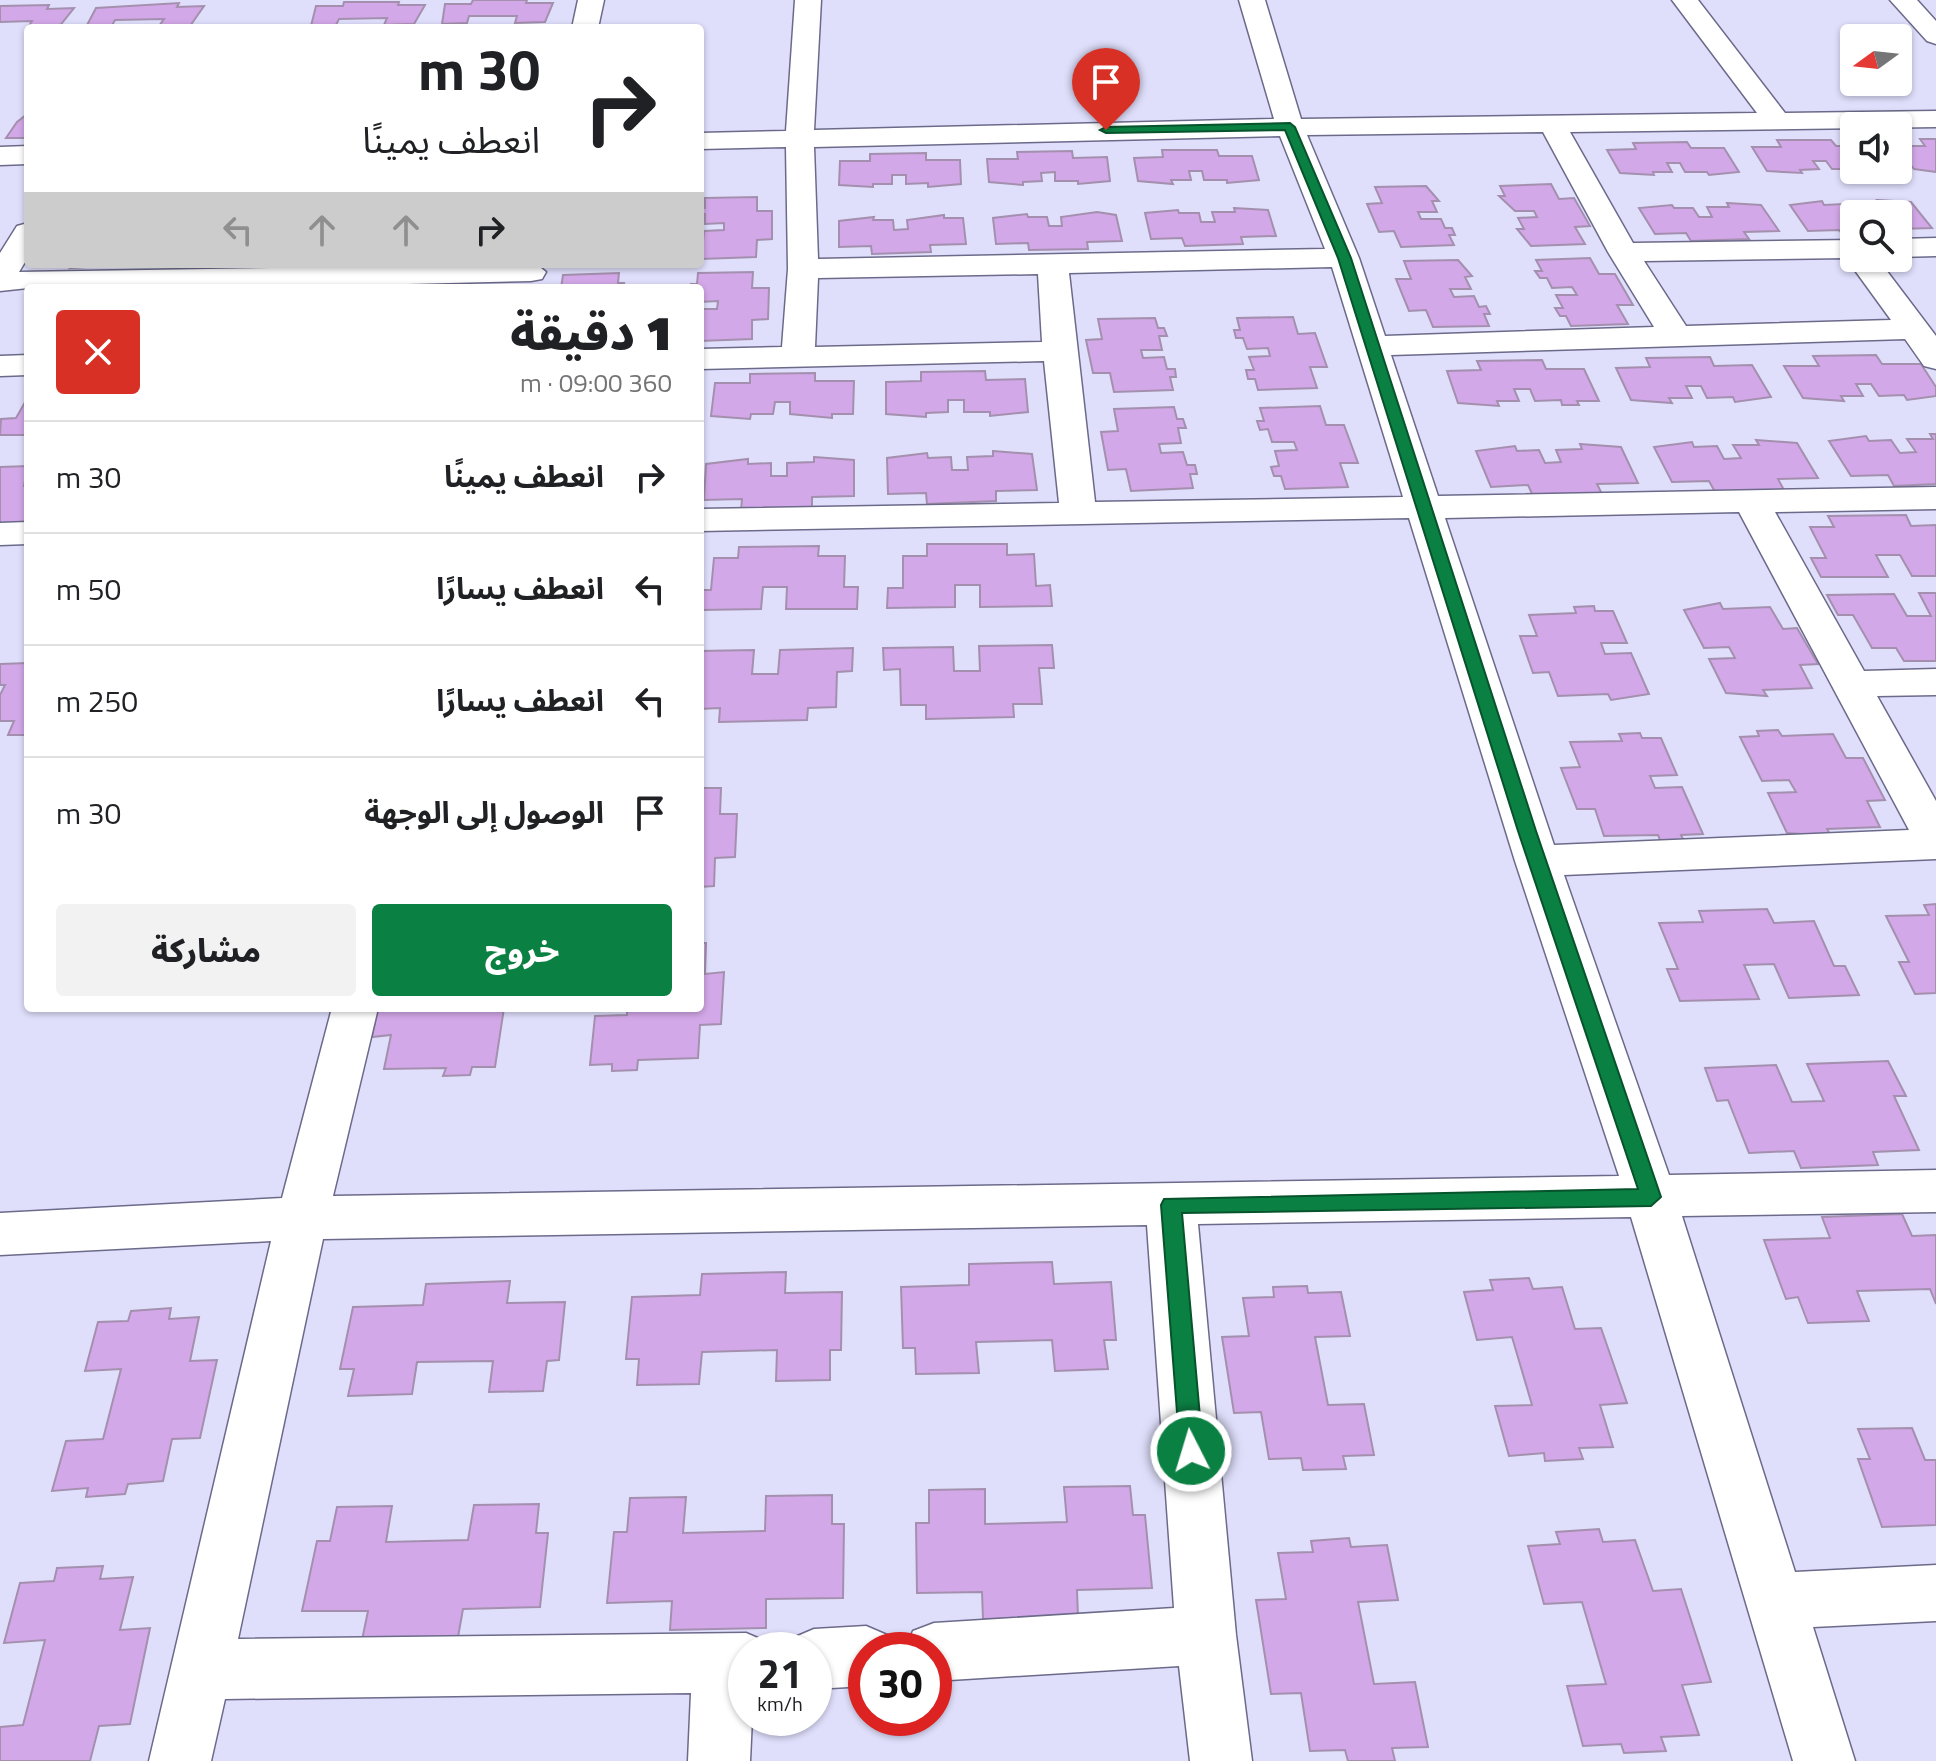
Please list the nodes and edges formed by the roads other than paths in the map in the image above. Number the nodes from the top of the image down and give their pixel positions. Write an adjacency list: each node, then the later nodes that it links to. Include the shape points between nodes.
1 (591, 0): 6 (street)
2 (808, 0): 12 (street)
3 (1252, 0): 11 (street)
4 (1685, 0): 9 (street)
5 (1903, 0): 7 (street)
6 (586, 24)
7 (1936, 36)
8 (1936, 119): 9 (street)
9 (1776, 120): 10 (street)
10 (1551, 122): 11 (street); 20 (street)
11 (1290, 127): 12 (street); 21 (street)
12 (800, 136): 13 (street); 23 (street)
13 (704, 141)
14 (24, 155): 15 (street)
15 (0, 156)
16 (24, 239): 26 (street)
17 (1936, 247): 18 (street)
18 (1912, 248)
19 (1840, 249): 20 (street)
20 (1623, 252): 29 (street)
21 (1344, 258): 22 (street); 30 (street)
22 (1053, 264): 23 (street); 31 (street)
23 (803, 269): 32 (street)
24 (1871, 272): 28 (street)
25 (531, 275): 27 (street)
26 (0, 280): 27 (street)
27 (231, 283)
28 (1914, 329): 29 (street); 34 (street)
29 (1676, 336): 30 (street)
30 (1372, 346): 39 (street)
31 (1059, 351): 32 (street); 40 (street)
32 (798, 357): 33 (street)
33 (704, 359)
34 (1936, 359)
35 (24, 365): 36 (street)
36 (0, 366)
37 (1936, 498): 38 (street)
38 (1751, 501): 39 (street); 45 (street)
39 (1422, 506): 40 (street); 47 (street)
40 (1078, 513): 41 (street)
41 (704, 520)
42 (24, 533): 43 (street)
43 (0, 534)
44 (1936, 682): 45 (street)
45 (1850, 684): 46 (street)
46 (1936, 842): 47 (street)
47 (1537, 861): 50 (street)
48 (354, 1012): 52 (street)
49 (1936, 1191): 50 (street)
50 (1651, 1197): 51 (street); 55 (street)
51 (1171, 1205): 52 (street); 56 (street)
52 (302, 1218): 53 (street); 59 (street)
53 (0, 1234)
54 (1936, 1593): 55 (street)
55 (1775, 1601): 64 (street)
56 (1206, 1635): 57 (street); 63 (street)
57 (952, 1651)
58 (728, 1664): 59 (street)
59 (201, 1669): 61 (street)
60 (728, 1703): 62 (street)
61 (180, 1761)
62 (719, 1761)
63 (1221, 1761)
64 (1824, 1761)

